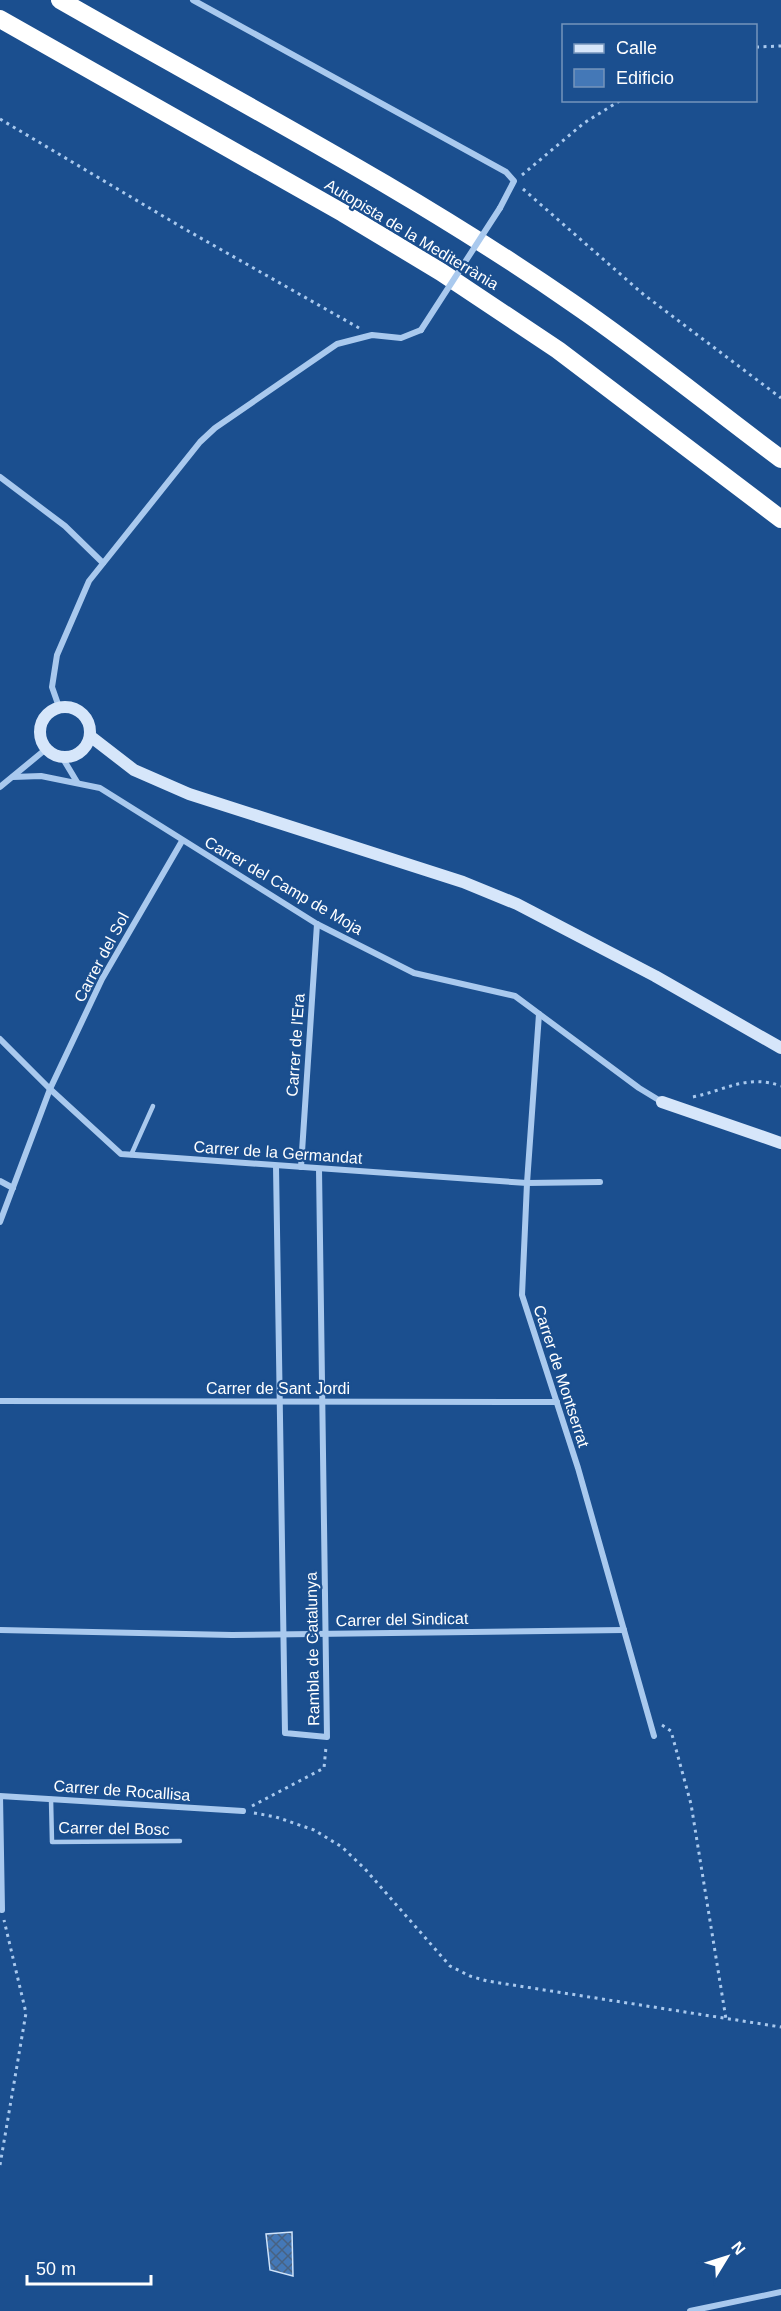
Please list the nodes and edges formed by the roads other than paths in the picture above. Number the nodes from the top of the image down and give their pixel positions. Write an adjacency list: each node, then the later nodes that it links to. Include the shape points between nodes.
1 (60, 0): 4 (highway, Autopista de la Mediterrània, via 318,145 497,253 572,302)
2 (193, 0): 7 (street, bridge, via 496,166 514,181 421,330 401,338 372,335 337,344 215,428)
3 (0, 20): 6 (highway, Autopista de la Mediterrània, via 441,272 558,350)
4 (781, 459)
5 (0, 477): 7 (street, via 65,526)
6 (781, 519)
7 (103, 563): 8 (street, via 89,581 57,655 52,687)
8 (59, 707): 9 (street, via 82,713); 10 (street, via 42,721 40,735)
9 (90, 736): 11 (street, via 77,754); 19 (street, via 134,770 189,794 463,882 517,904)
10 (46, 749): 11 (street); 12 (street)
11 (62, 757): 13 (street)
12 (13, 777): 13 (street, Carrer del Camp de Moja, via 41,776); 14 (street)
13 (78, 783): 15 (street, Carrer del Camp de Moja, via 112,794)
14 (0, 787)
15 (182, 841): 16 (street, Carrer del Camp de Moja); 20 (street, Carrer del Sol, via 107,971)
16 (317, 924): 17 (street, Carrer del Camp de Moja, via 414,973 515,996); 26 (street, Carrer de l'Era)
17 (539, 1014): 21 (street, Carrer del Camp de Moja); 30 (street, Carrer de Montserrat)
18 (0, 1039): 20 (street, Carrer de la Germandat)
19 (781, 1048)
20 (50, 1089): 24 (street, Carrer de la Germandat, via 121,1154); 31 (street, Carrer del Sol)
21 (662, 1102): 23 (street)
22 (153, 1106): 24 (lane)
23 (781, 1143)
24 (131, 1155): 25 (street, Carrer de la Germandat)
25 (276, 1166): 26 (street, Carrer de la Germandat); 34 (street, Rambla de Catalunya)
26 (301, 1167): 27 (street, Carrer de la Germandat)
27 (319, 1169): 30 (street, Carrer de la Germandat); 35 (street, Rambla de Catalunya)
28 (0, 1181): 31 (street)
29 (600, 1182): 30 (street, Carrer de la Germandat)
30 (527, 1183): 36 (street, Carrer de Montserrat, via 522,1295)
31 (13, 1188): 32 (street, Carrer del Sol)
32 (0, 1222)
33 (0, 1401): 34 (street, Carrer de Sant Jordi)
34 (280, 1401): 35 (street, Carrer de Sant Jordi); 39 (street, Rambla de Catalunya)
35 (322, 1401): 36 (street, Carrer de Sant Jordi); 40 (street, Rambla de Catalunya)
36 (556, 1401): 38 (street, Carrer de Montserrat)
37 (0, 1630): 39 (street, Carrer del Sindicat)
38 (624, 1630): 40 (street, Carrer del Sindicat); 41 (street, Carrer de Montserrat)
39 (284, 1634): 40 (street, Carrer del Sindicat); 40 (street, Rambla de Catalunya, via 285,1732 327,1737)
40 (326, 1634)
41 (654, 1736)
42 (0, 1796): 43 (street, Carrer de Rocallisa); 46 (street)
43 (51, 1799): 44 (street, Carrer de Rocallisa); 45 (lane, Carrer del Bosc, via 52,1842)
44 (243, 1811)
45 (180, 1841)
46 (2, 1910)
47 (781, 2292): 48 (street)
48 (690, 2311)

